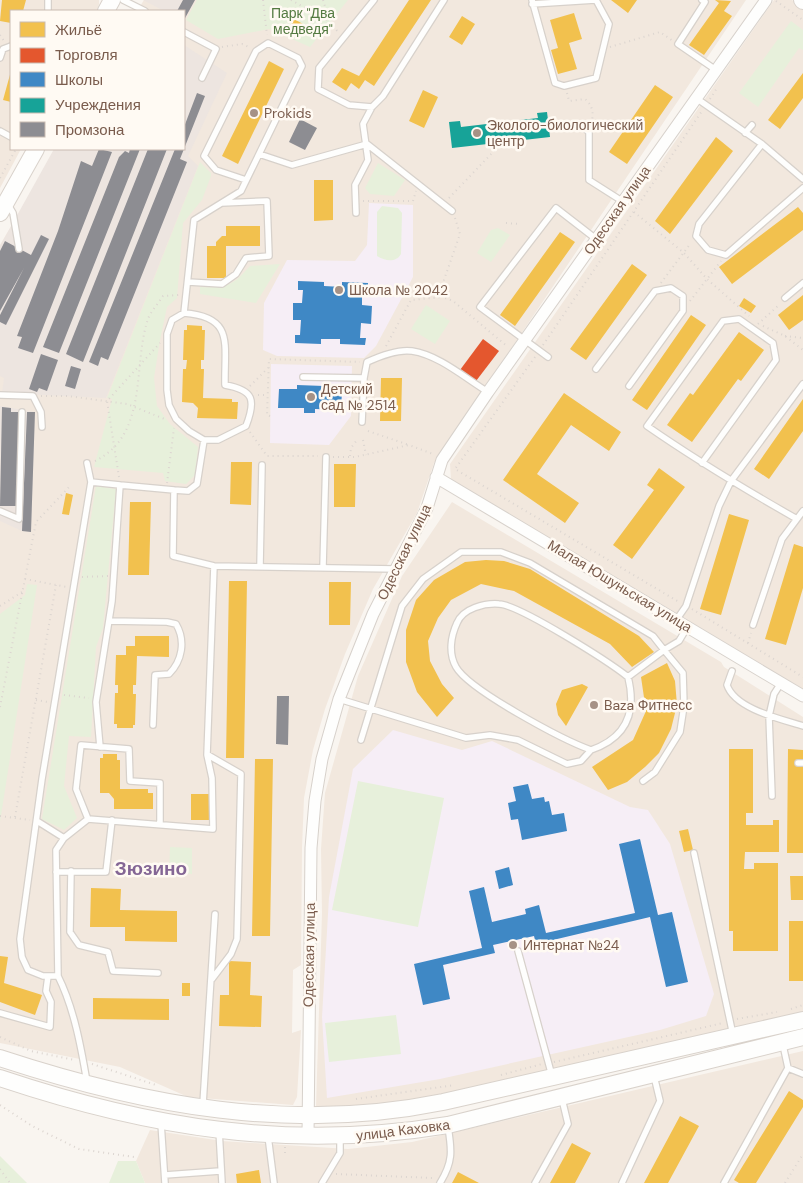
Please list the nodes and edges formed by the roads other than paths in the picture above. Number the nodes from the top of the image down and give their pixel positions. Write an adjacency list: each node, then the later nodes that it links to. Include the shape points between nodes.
1 (123, 0): 8 (lane)
2 (374, 0): 15 (lane, via 319,68 318,90 349,105)
3 (444, 0): 15 (lane, via 383,96)
4 (595, 0): 7 (lane); 7 (lane, via 609,24 596,78 564,86 555,83)
5 (702, 0): 12 (lane, via 705,2 678,44)
6 (766, 0): 12 (street, Одесская улица)
7 (532, 2)
8 (143, 10)
9 (185, 32): 13 (lane, via 216,48)
10 (10, 46): 11 (lane, via 3,49)
11 (0, 58)
12 (716, 70): 14 (street, Одесская улица)
13 (202, 78)
14 (696, 98): 18 (lane); 26 (street, Одесская улица)
15 (372, 107): 19 (lane, via 363,124)
16 (752, 125): 18 (lane)
17 (586, 130): 26 (lane, via 589,180)
18 (745, 133): 20 (lane)
19 (367, 144): 22 (lane, via 292,165); 29 (lane); 30 (lane, via 368,160 356,185)
20 (762, 144): 23 (lane); 25 (lane, via 699,224 696,236 708,250 726,255)
21 (34, 150): 28 (main road)
22 (259, 154): 24 (lane); 24 (lane, via 302,66 298,58 268,43 256,50 204,156 216,170)
23 (803, 179)
24 (246, 180): 27 (lane, via 241,191)
25 (803, 188)
26 (622, 201): 31 (street, Одесская улица)
27 (222, 202): 33 (lane, via 194,220); 33 (lane, via 267,201 269,256 246,258 236,274 222,284)
28 (3, 207): 32 (lane, via 13,214)
29 (452, 211)
30 (356, 213)
31 (596, 239): 37 (street, Одесская улица); 37 (lane, via 556,208 480,307)
32 (19, 249)
33 (188, 282): 36 (lane)
34 (803, 284): 35 (lane)
35 (785, 298)
36 (184, 313): 49 (lane, via 172,320 167,334 169,405 176,419); 49 (lane, via 201,314 218,322 224,333 225,385 248,393 252,405 246,426 218,440)
37 (525, 341): 38 (lane); 44 (street, Одесская улица)
38 (548, 357)
39 (596, 369): 43 (lane, via 655,291 671,288 683,296 683,311)
40 (303, 377): 41 (lane)
41 (364, 378): 44 (lane, via 367,362 382,355 412,351 437,360); 47 (lane)
42 (803, 384): 55 (lane)
43 (629, 386)
44 (488, 392): 54 (street, Одесская улица, via 442,460)
45 (0, 395): 48 (lane, via 33,396 41,412)
46 (22, 412): 59 (lane, via 19,520)
47 (362, 422)
48 (42, 428)
49 (204, 440): 58 (lane, via 197,484 188,491)
50 (326, 457): 64 (lane)
51 (702, 462): 51 (lane, via 776,360 773,343 739,319 723,321 647,426); 55 (lane)
52 (87, 463): 56 (lane)
53 (262, 465): 63 (lane)
54 (436, 477): 65 (street, Одесская улица, via 427,508); 66 (street, Малая Юшуньская улица)
55 (731, 481): 61 (lane); 66 (lane, via 719,506 686,606)
56 (91, 482): 57 (lane); 87 (lane)
57 (120, 485): 58 (lane); 67 (lane)
58 (174, 490): 62 (lane, via 173,556)
59 (0, 511)
60 (803, 511): 61 (lane)
61 (797, 519): 68 (lane, via 782,539)
62 (214, 566): 63 (lane); 83 (lane)
63 (260, 566): 64 (lane)
64 (323, 567): 65 (lane)
65 (396, 569): 75 (street, Одесская улица, via 358,648)
66 (677, 619): 69 (street, Малая Юшуньская улица)
67 (109, 621): 78 (lane, via 167,622 176,624 181,633 180,664 169,674 155,675); 81 (lane, via 96,699)
68 (753, 625)
69 (688, 626): 70 (lane, via 679,641); 73 (street, Малая Юшуньская улица)
70 (664, 650): 72 (lane); 76 (lane, via 652,636 530,563 501,552 461,552 423,579 402,606); 84 (lane, via 683,673 684,706 680,732 655,772)
71 (732, 672): 77 (lane, via 727,685 729,691)
72 (628, 676): 82 (lane, via 632,692 624,728 608,744); 82 (lane, via 509,607 500,604 472,608 459,618 452,634 452,654 456,667 470,684 570,743)
73 (781, 683): 74 (street, Малая Юшуньская улица); 77 (lane, via 774,694)
74 (803, 696)
75 (339, 699): 76 (lane); 114 (street, Одесская улица, via 322,759 311,848)
76 (372, 708): 80 (lane); 82 (lane, via 466,738 503,735 567,764 582,761)
77 (770, 716): 79 (lane); 85 (lane)
78 (153, 725)
79 (803, 726)
80 (361, 740)
81 (100, 746): 86 (lane, via 80,745 76,789); 89 (lane, via 129,748 130,780 160,783)
82 (591, 750)
83 (208, 755): 89 (lane, via 213,829); 99 (lane, via 241,774 237,938 231,954)
84 (643, 781)
85 (772, 796)
86 (88, 819): 88 (lane); 90 (lane)
87 (33, 820): 90 (lane); 97 (lane, via 20,940 28,970)
88 (112, 820): 89 (lane); 93 (lane, via 106,872)
89 (160, 824)
90 (64, 838): 92 (lane, via 56,850)
91 (694, 853): 102 (lane)
92 (56, 872): 93 (lane); 98 (lane)
93 (71, 872): 96 (lane, via 70,932 78,945 108,952 113,971)
94 (215, 914): 99 (lane)
95 (518, 951): 107 (lane)
96 (158, 973)
97 (48, 976): 98 (lane); 100 (lane, via 46,991 51,1002 50,1027)
98 (58, 976): 111 (lane, via 76,1028)
99 (212, 979): 113 (lane)
100 (0, 1013)
101 (803, 1020): 102 (main road, улица Каховка)
102 (732, 1029): 107 (main road, улица Каховка)
103 (803, 1038): 104 (main road, улица Каховка)
104 (782, 1042): 106 (lane); 108 (main road, улица Каховка)
105 (0, 1058): 111 (main road, улица Каховка)
106 (788, 1068): 109 (lane); 130 (lane)
107 (550, 1071): 114 (main road, улица Каховка, via 408,1109)
108 (654, 1074): 112 (main road, улица Каховка); 129 (lane, via 660,1101)
109 (803, 1074)
110 (0, 1078): 115 (main road, улица Каховка, via 45,1093)
111 (87, 1084): 113 (main road, улица Каховка)
112 (562, 1097): 116 (main road, улица Каховка); 128 (lane, via 568,1124)
113 (203, 1109): 114 (main road, улица Каховка)
114 (308, 1116): 119 (street, Одесская улица)
115 (160, 1121): 117 (main road, улица Каховка); 122 (lane)
116 (448, 1125): 120 (main road, улица Каховка); 123 (lane, via 452,1148 449,1168)
117 (219, 1130): 118 (main road, улица Каховка); 121 (lane)
118 (268, 1135): 119 (main road, улица Каховка); 126 (lane)
119 (308, 1137): 120 (main road, улица Каховка)
120 (340, 1137): 127 (lane, via 340,1152)
121 (220, 1171): 122 (lane); 125 (lane)
122 (165, 1175): 124 (lane)
123 (442, 1181)
124 (166, 1183)
125 (222, 1183)
126 (274, 1183)
127 (322, 1183)
128 (535, 1183)
129 (622, 1183)
130 (724, 1183)

